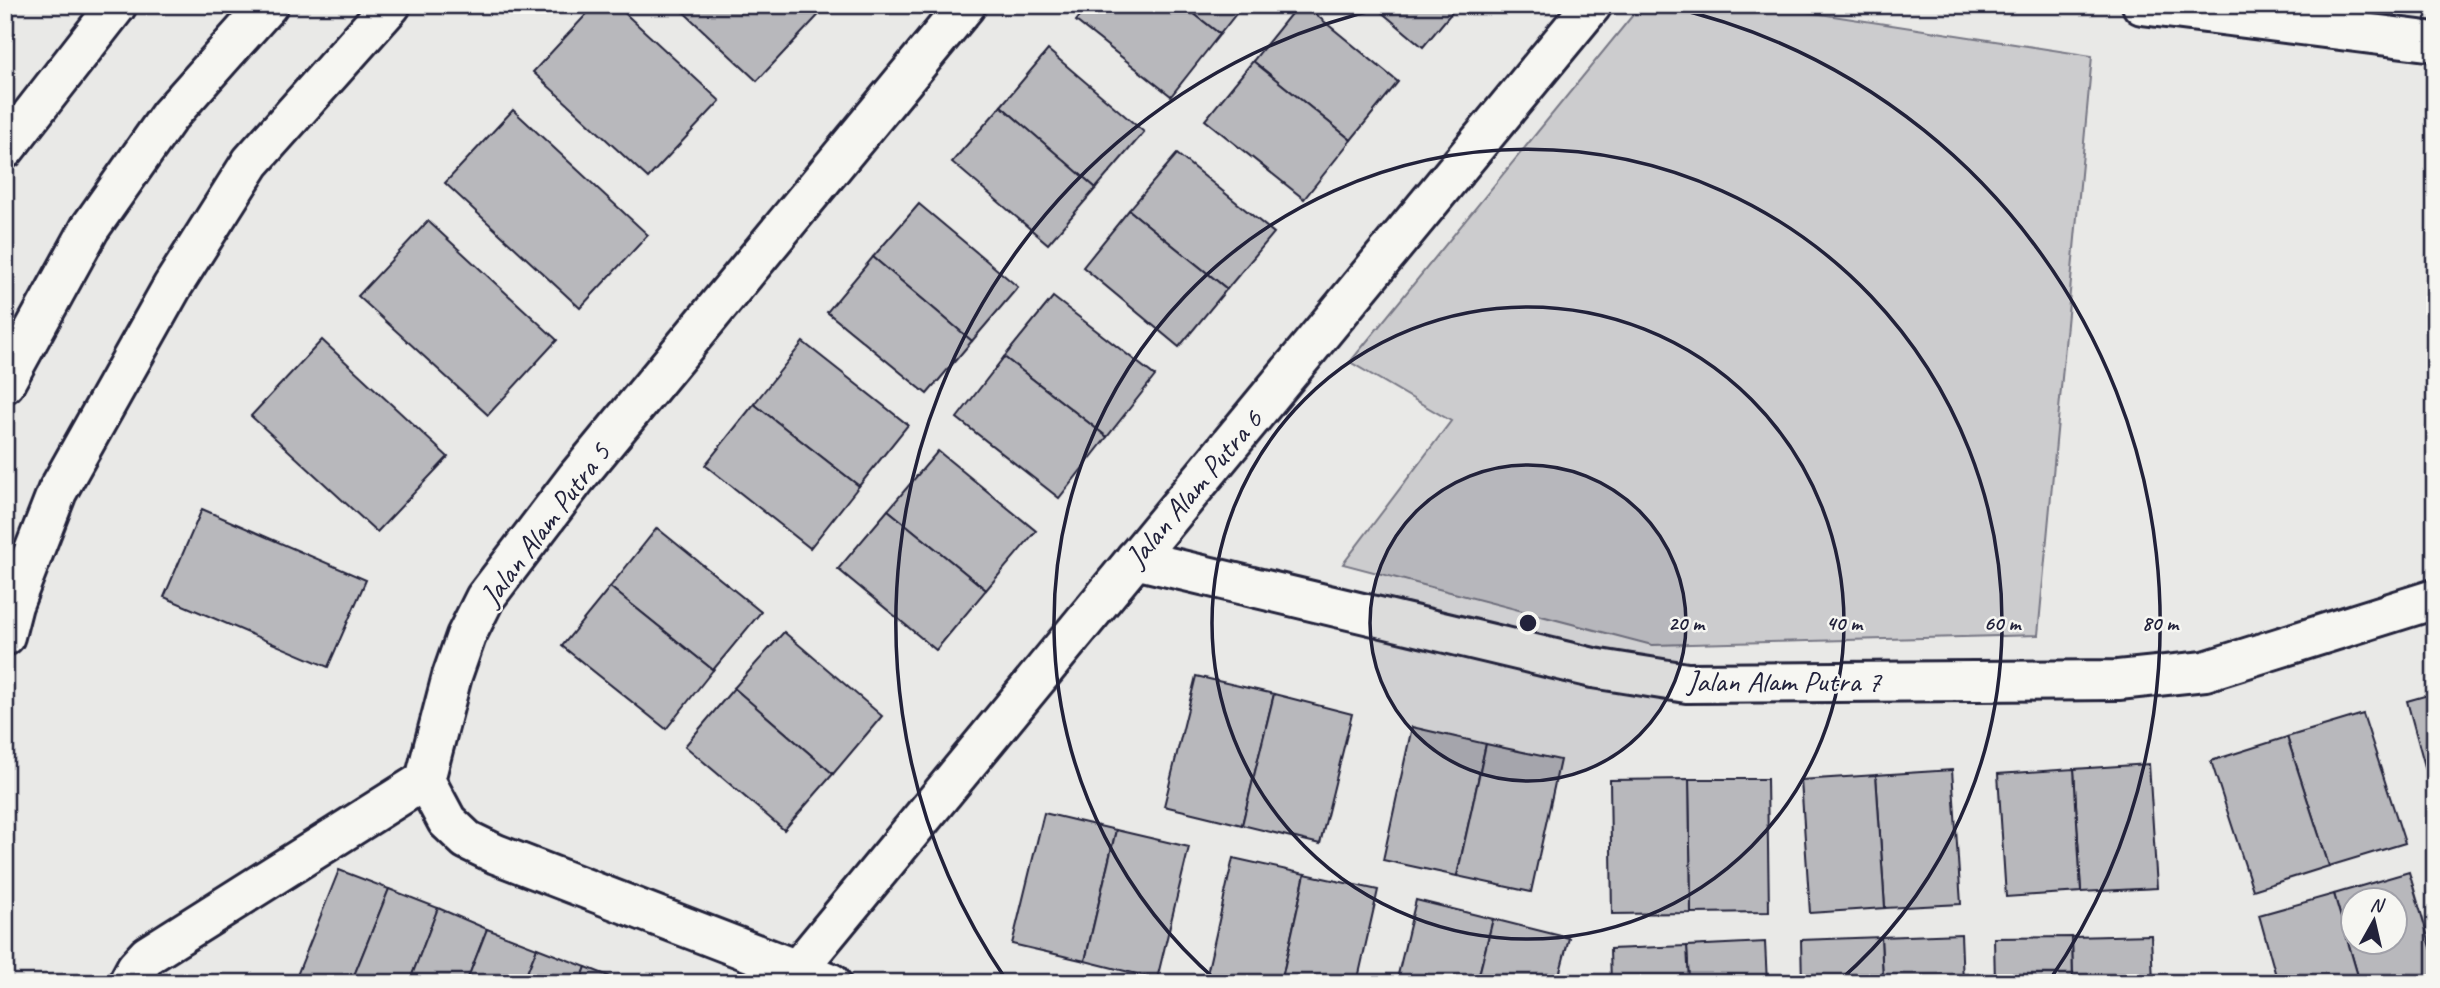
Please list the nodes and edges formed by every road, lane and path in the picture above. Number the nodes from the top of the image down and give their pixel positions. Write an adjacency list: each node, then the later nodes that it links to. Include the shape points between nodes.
1 (117, 5): 8 (street)
2 (268, 5): 9 (street, via 169,116 98,217)
3 (390, 5): 12 (street, via 251,162 172,288 57,492)
4 (966, 5): 13 (street, Jalan Alam Putra 5, via 577,477 485,598 452,676)
5 (1592, 5): 10 (street, Jalan Alam Putra 6)
6 (2142, 5): 7 (street)
7 (2435, 42)
8 (5, 149)
9 (5, 383)
10 (1135, 559): 11 (street, Jalan Alam Putra 7, via 1593,668 1687,683 2118,680 2205,671); 14 (street, Jalan Alam Putra 6)
11 (2435, 599)
12 (5, 636)
13 (425, 780): 14 (street, via 447,821 467,840); 15 (street, via 148,955)
14 (813, 977)
15 (128, 983)

